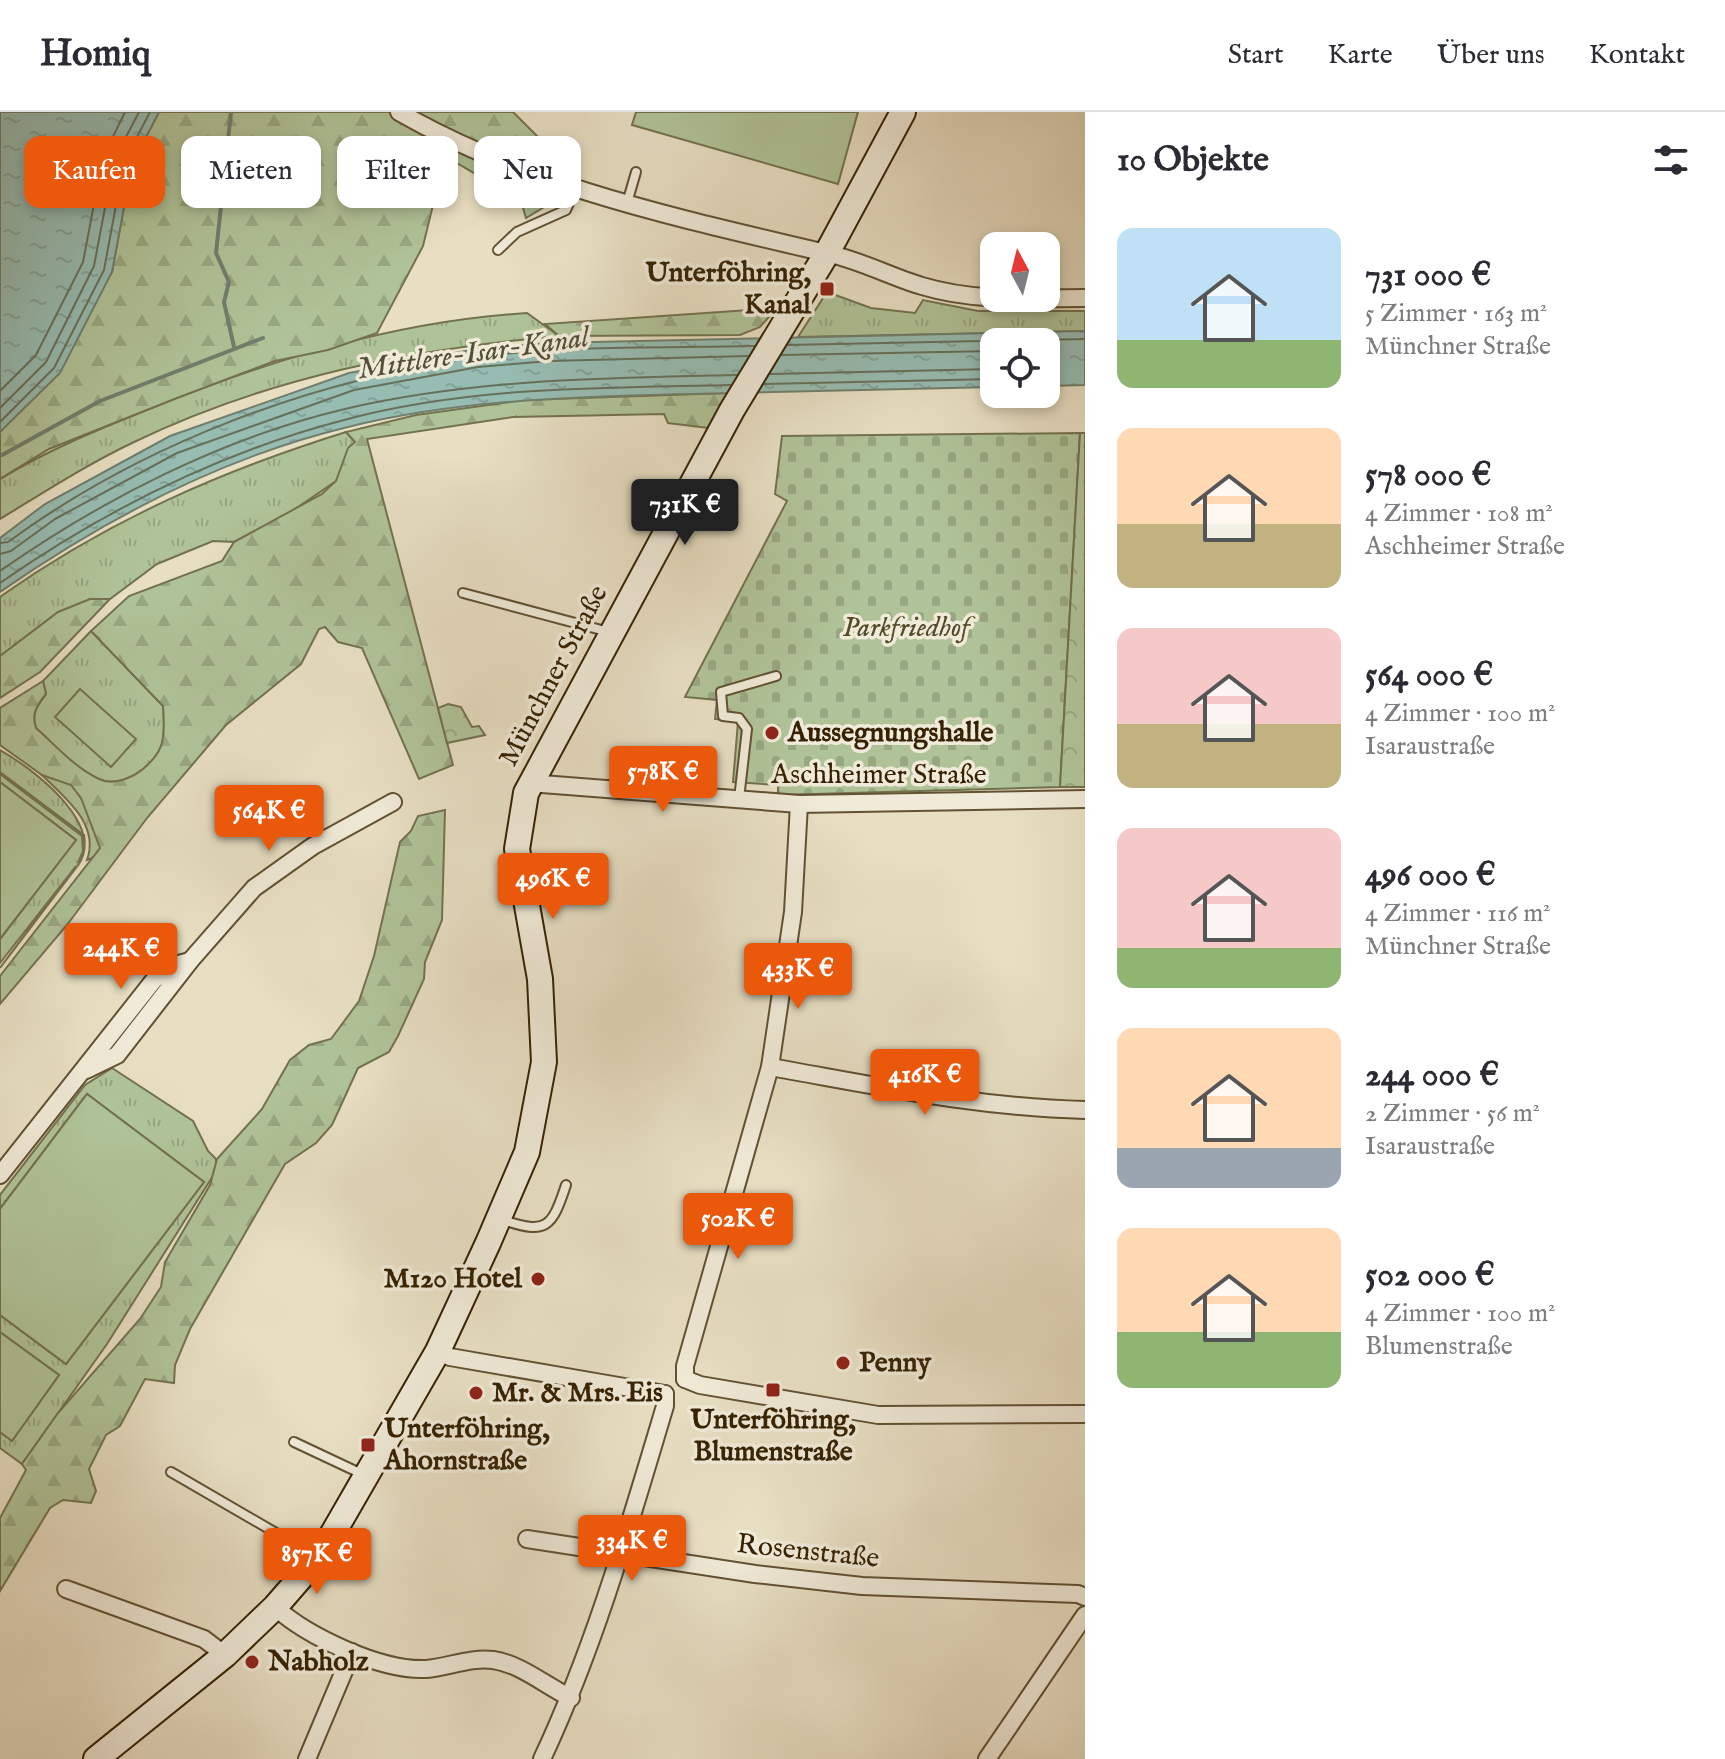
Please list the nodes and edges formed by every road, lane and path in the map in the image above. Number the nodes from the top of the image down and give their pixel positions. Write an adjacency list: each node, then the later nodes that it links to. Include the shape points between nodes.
1 (399, 112): 3 (street)
2 (903, 112): 9 (main road, Münchner Straße)
3 (474, 152)
4 (636, 172): 6 (lane)
5 (581, 192): 6 (street)
6 (627, 203): 9 (street)
7 (567, 208): 8 (lane, via 517,232)
8 (498, 250)
9 (827, 253): 10 (street, via 923,287 982,298); 12 (main road, Münchner Straße, via 732,410)
10 (1085, 298)
11 (463, 593): 12 (lane)
12 (610, 633): 14 (main road, Münchner Straße)
13 (776, 676): 16 (lane, via 721,692 723,716 739,718 747,729)
14 (529, 783): 16 (street, Aschheimer Straße); 23 (main road, Münchner Straße, via 517,849 540,979 544,1062 527,1152)
15 (1085, 799): 18 (street, Aschheimer Straße)
16 (739, 800): 18 (street, Aschheimer Straße)
17 (393, 802): 21 (street, via 313,846 254,888 190,961 154,980)
18 (799, 804): 19 (street, via 793,912)
19 (770, 1067): 20 (street, via 943,1100); 25 (street)
20 (1085, 1110)
21 (0, 1175)
22 (566, 1185): 23 (lane, via 555,1217 545,1226 530,1228)
23 (498, 1219): 24 (main road, Münchner Straße)
24 (438, 1351): 26 (street); 30 (main road, Münchner Straße)
25 (685, 1379): 26 (street); 27 (street, via 878,1415)
26 (665, 1394): 32 (street)
27 (1085, 1414)
28 (294, 1442): 30 (lane)
29 (171, 1472): 33 (lane)
30 (368, 1476): 33 (main road, Münchner Straße)
31 (527, 1539): 32 (street, Rosenstraße)
32 (621, 1555): 35 (street, Rosenstraße, via 862,1586); 40 (street)
33 (318, 1558): 36 (main road, Münchner Straße)
34 (66, 1589): 39 (street, via 204,1639)
35 (1085, 1597)
36 (275, 1607): 38 (street); 39 (main road, Münchner Straße)
37 (1085, 1615): 41 (street)
38 (352, 1652): 40 (street, via 422,1669 492,1660); 43 (street)
39 (225, 1655): 42 (main road, Münchner Straße)
40 (571, 1698): 44 (street)
41 (993, 1756)
42 (96, 1759)
43 (307, 1759)
44 (542, 1759)

